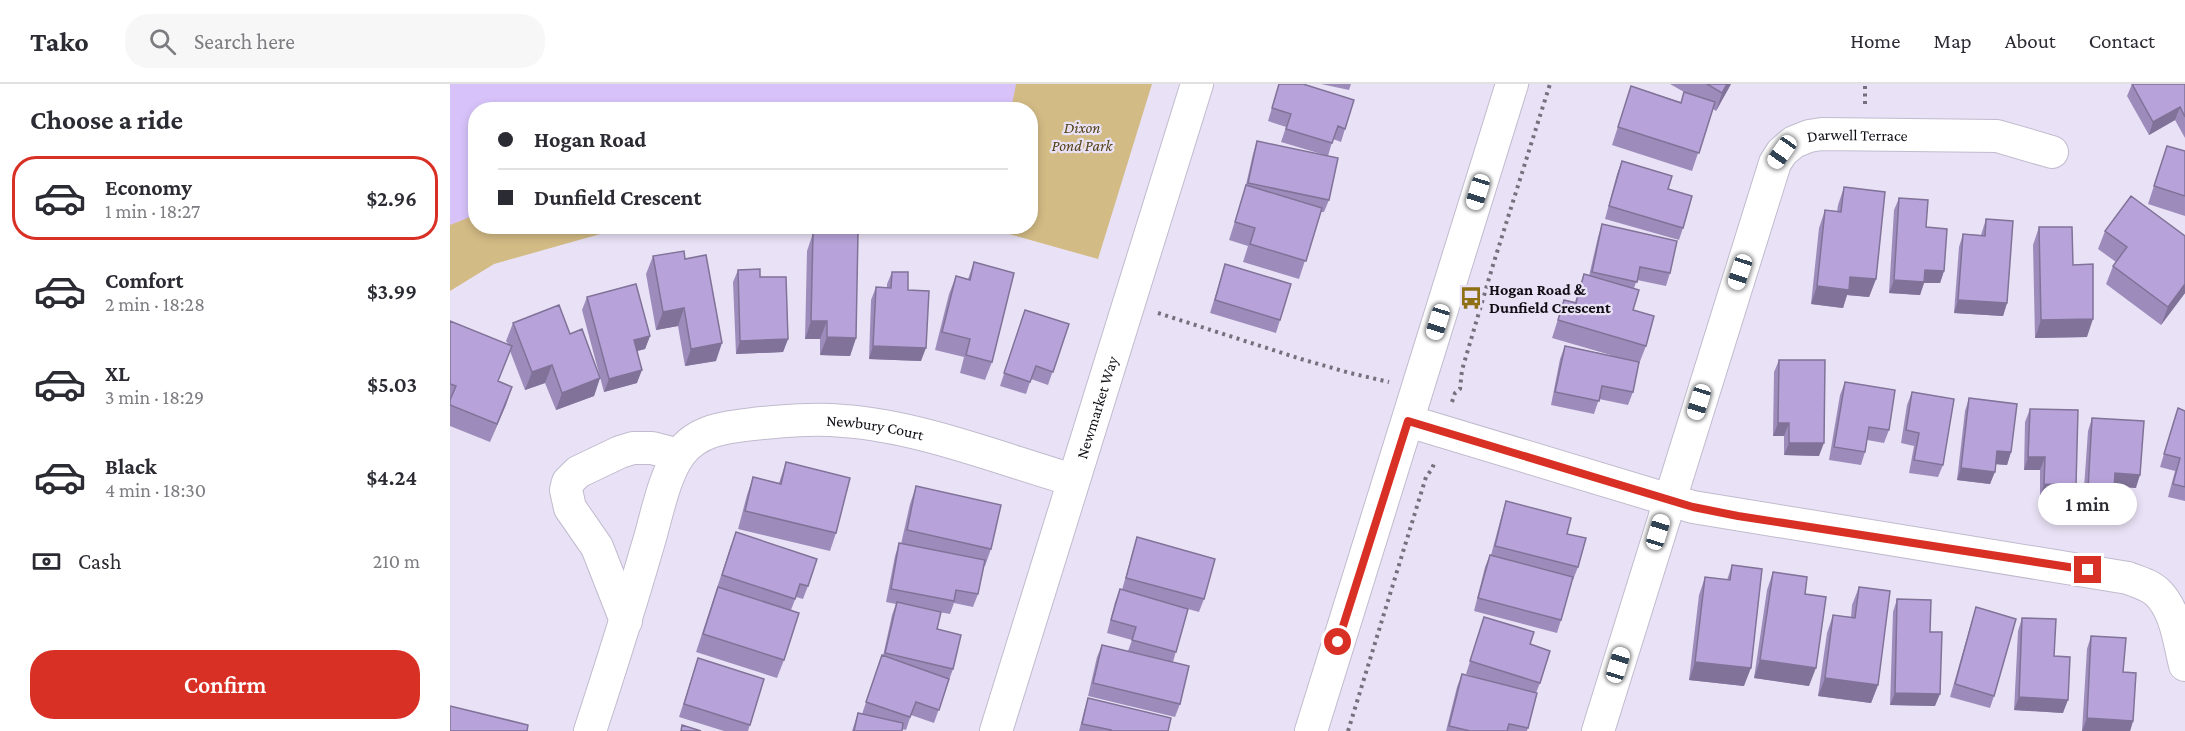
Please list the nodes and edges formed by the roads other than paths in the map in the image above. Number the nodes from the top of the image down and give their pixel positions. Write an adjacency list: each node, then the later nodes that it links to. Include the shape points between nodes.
1 (1197, 84): 6 (street, Newmarket Way)
2 (1512, 84): 4 (street)
3 (2052, 152): 7 (street, Darwell Terrace, via 1997,136 1865,133 1809,136 1782,152 1774,163)
4 (1408, 421): 7 (street); 12 (street)
5 (680, 454): 6 (street, Newbury Court, via 696,438 727,427 782,421 845,421 913,432); 8 (street, Newbury Court, via 667,482); 8 (street, via 643,447 620,452 578,472 568,482 570,508 597,547)
6 (1073, 480): 11 (street, Newmarket Way)
7 (1668, 500): 9 (street, via 1738,516 2128,578 2145,584 2165,602 2177,629); 13 (street, Darwell Terrace)
8 (626, 621): 10 (street, Newbury Court)
9 (2185, 665)
10 (590, 731)
11 (996, 731)
12 (1311, 731)
13 (1598, 731)

